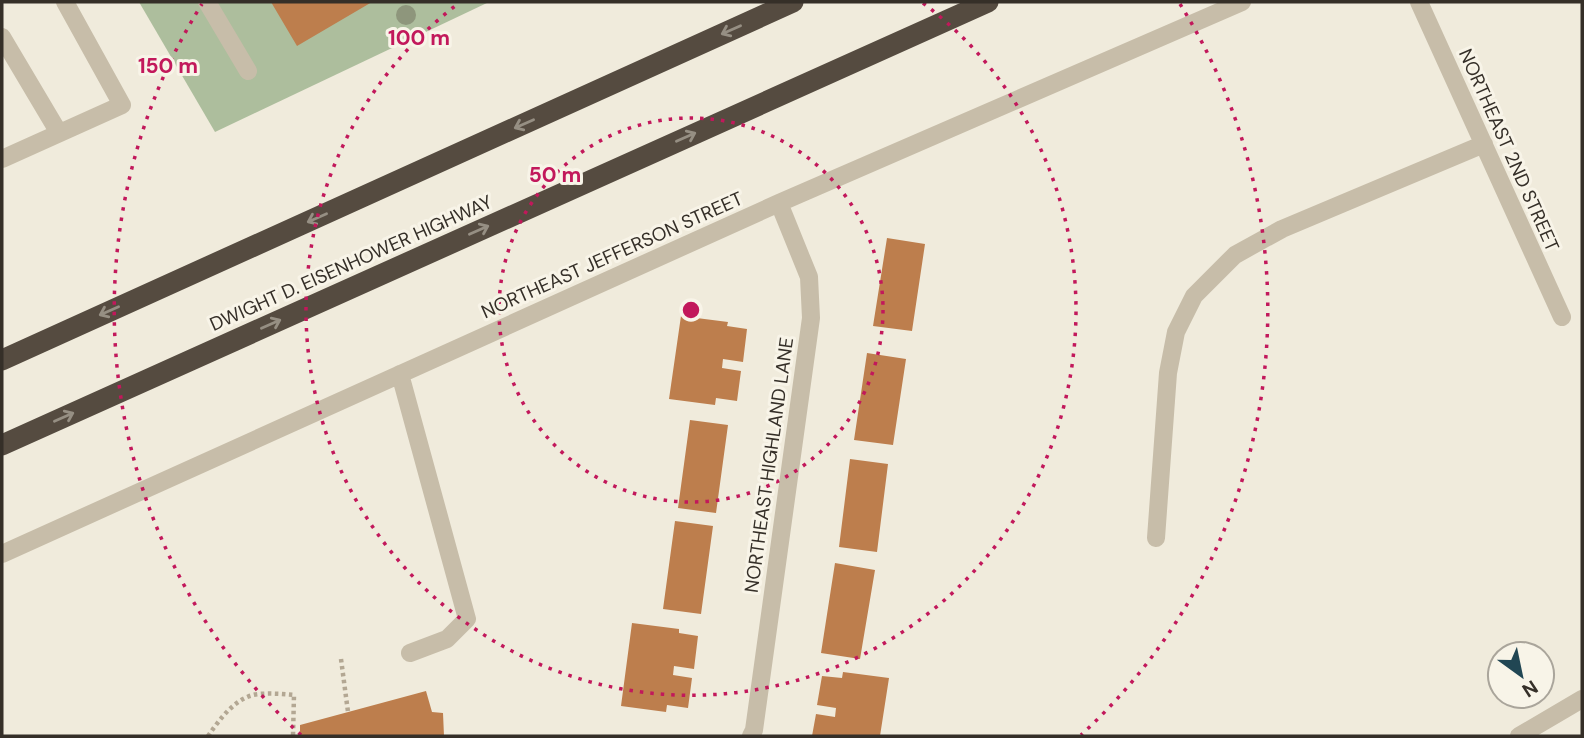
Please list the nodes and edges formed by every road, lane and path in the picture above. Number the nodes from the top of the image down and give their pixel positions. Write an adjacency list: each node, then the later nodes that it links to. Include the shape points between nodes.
1 (65, 2): 9 (street, via 122,105)
2 (207, 2): 8 (street)
3 (793, 2): 14 (highway, one-way to 14)
4 (988, 2): 16 (highway, DWIGHT D. EISENHOWER HIGHWAY, one-way to 4)
5 (1242, 2): 12 (street, NORTHEAST JEFFERSON STREET)
6 (1419, 2): 10 (street, NORTHEAST 2ND STREET)
7 (2, 37): 9 (street)
8 (248, 71)
9 (59, 133): 11 (street)
10 (1484, 144): 13 (street, NORTHEAST 2ND STREET); 17 (street, via 1282,229 1235,255 1195,296 1176,332 1168,373)
11 (2, 159)
12 (779, 203): 15 (street, NORTHEAST JEFFERSON STREET); 26 (street, NORTHEAST HIGHLAND LANE, via 809,277 811,318)
13 (1562, 317)
14 (2, 360)
15 (400, 374): 18 (street, NORTHEAST JEFFERSON STREET); 19 (street, via 467,619 447,639)
16 (2, 445)
17 (1156, 538)
18 (2, 554)
19 (410, 653)
20 (341, 659): 22 (path)
21 (1582, 699): 23 (street)
22 (348, 712)
23 (1539, 731): 27 (street)
24 (208, 736): 25 (path, via 236,704 257,694 294,695)
25 (293, 736)
26 (751, 736)
27 (1519, 736)

